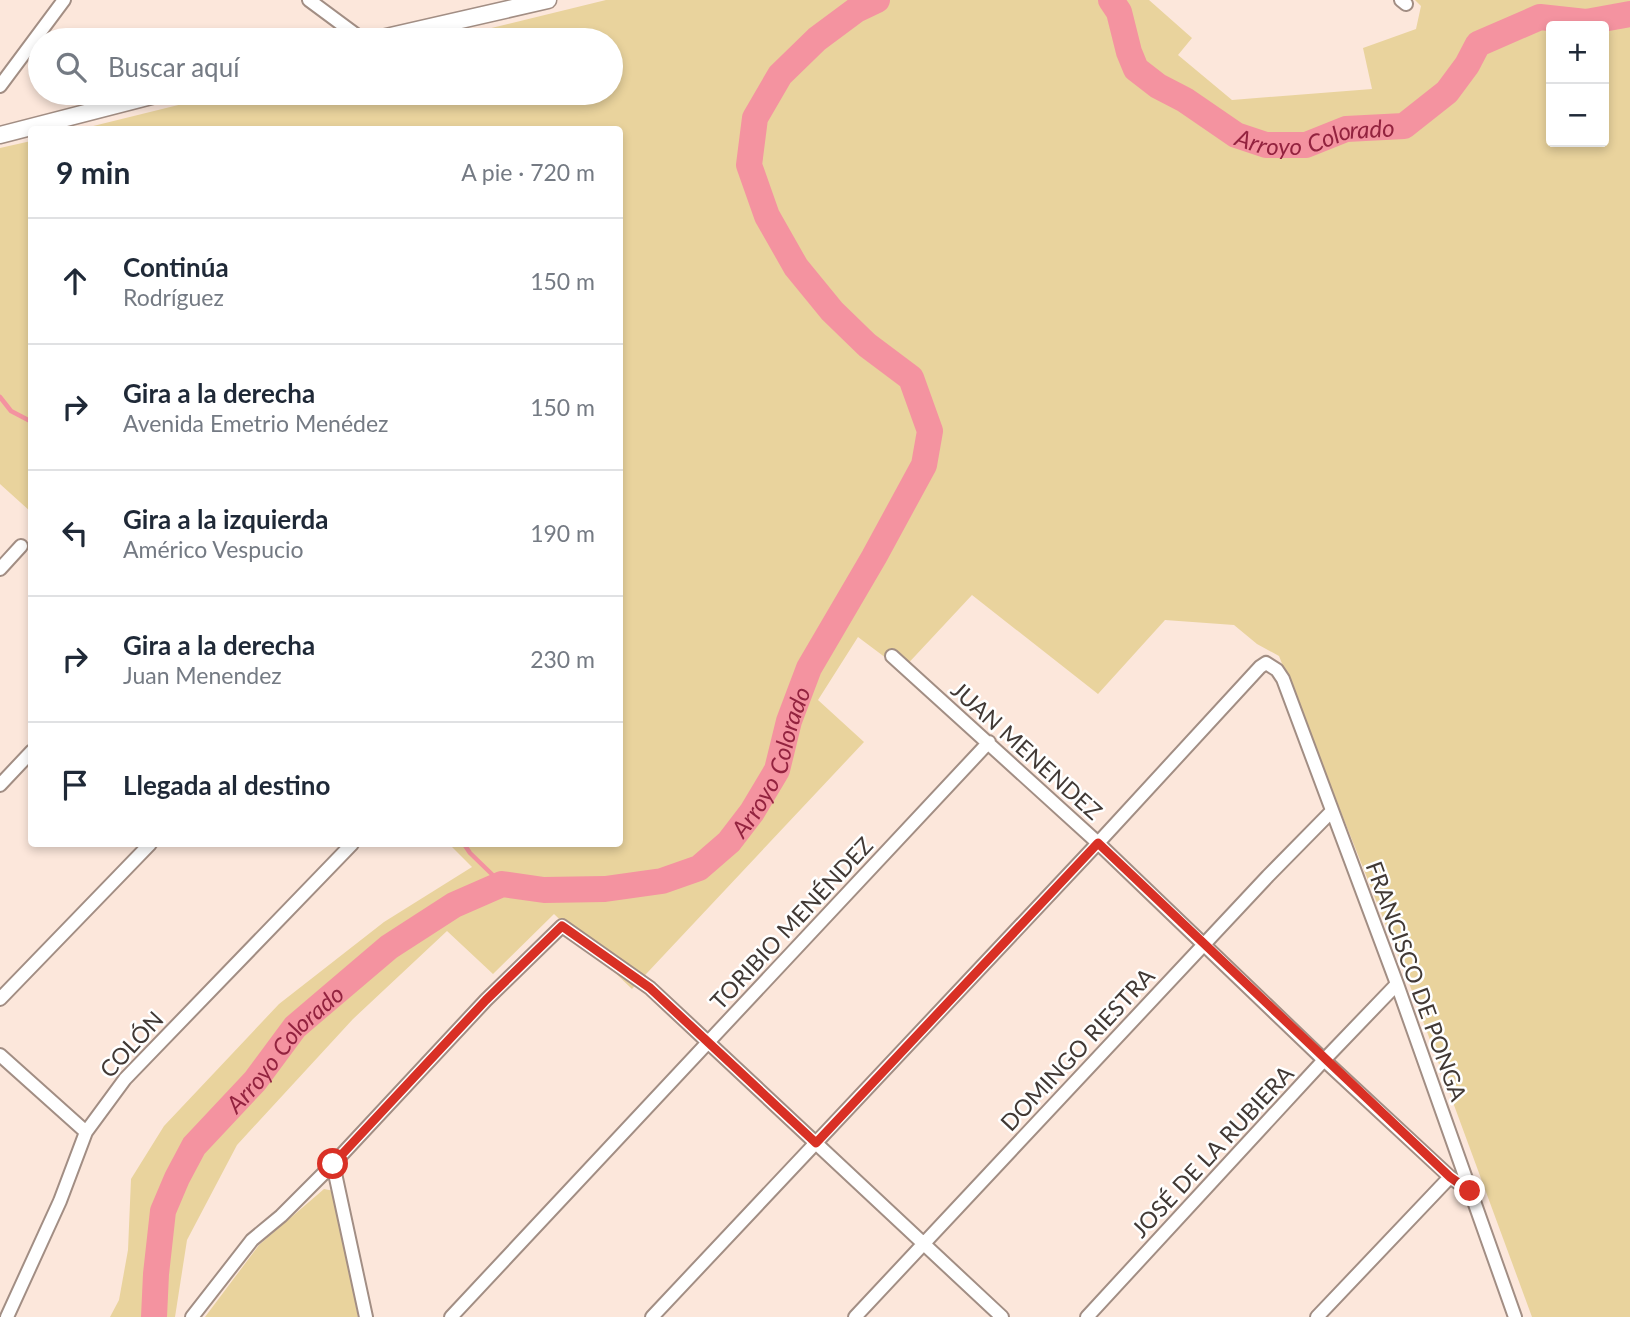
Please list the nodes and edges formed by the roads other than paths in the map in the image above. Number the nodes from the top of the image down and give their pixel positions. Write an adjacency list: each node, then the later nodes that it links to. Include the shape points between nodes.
1 (64, 0): 4 (street)
2 (309, 0): 5 (street)
3 (548, 0): 6 (street)
4 (43, 28)
5 (347, 28)
6 (426, 28)
7 (28, 48): 8 (street)
8 (0, 86)
9 (116, 105): 10 (street)
10 (35, 126)
11 (28, 128): 12 (street)
12 (0, 135)
13 (22, 547): 14 (street)
14 (0, 569)
15 (892, 656): 16 (street, JUAN MENENDEZ)
16 (989, 742): 20 (street, JUAN MENENDEZ); 26 (street, TORIBIO MENÉNDEZ)
17 (28, 755): 18 (street)
18 (0, 785)
19 (1331, 812): 20 (street, FRANCISCO DE PONGA, via 1283,679 1266,663); 23 (street, DOMINGO RIESTRA); 24 (street, FRANCISCO DE PONGA)
20 (1098, 843): 23 (street, JUAN MENENDEZ); 30 (street)
21 (147, 847): 25 (street)
22 (349, 847): 29 (street, COLÓN, via 125,1079)
23 (1203, 944): 28 (street, JUAN MENENDEZ); 34 (street, DOMINGO RIESTRA)
24 (1397, 984): 28 (street, JOSÉ DE LA RUBIERA); 33 (street, FRANCISCO DE PONGA)
25 (0, 999)
26 (708, 1043): 30 (street); 31 (street, via 650,988 565,927 558,929); 38 (street, TORIBIO MENÉNDEZ)
27 (0, 1055): 29 (street)
28 (1324, 1060): 32 (street, JUAN MENENDEZ); 42 (street, JOSÉ DE LA RUBIERA)
29 (86, 1132): 35 (street, COLÓN)
30 (816, 1143): 34 (street); 39 (street)
31 (333, 1164): 36 (street, via 253,1240); 37 (street)
32 (1450, 1177): 33 (street, JUAN MENENDEZ); 43 (street)
33 (1470, 1191): 44 (street, FRANCISCO DE PONGA)
34 (923, 1245): 40 (street, DOMINGO RIESTRA); 41 (street)
35 (7, 1317)
36 (192, 1317)
37 (366, 1317)
38 (451, 1317)
39 (652, 1317)
40 (855, 1317)
41 (1002, 1317)
42 (1087, 1317)
43 (1317, 1317)
44 (1515, 1317)

